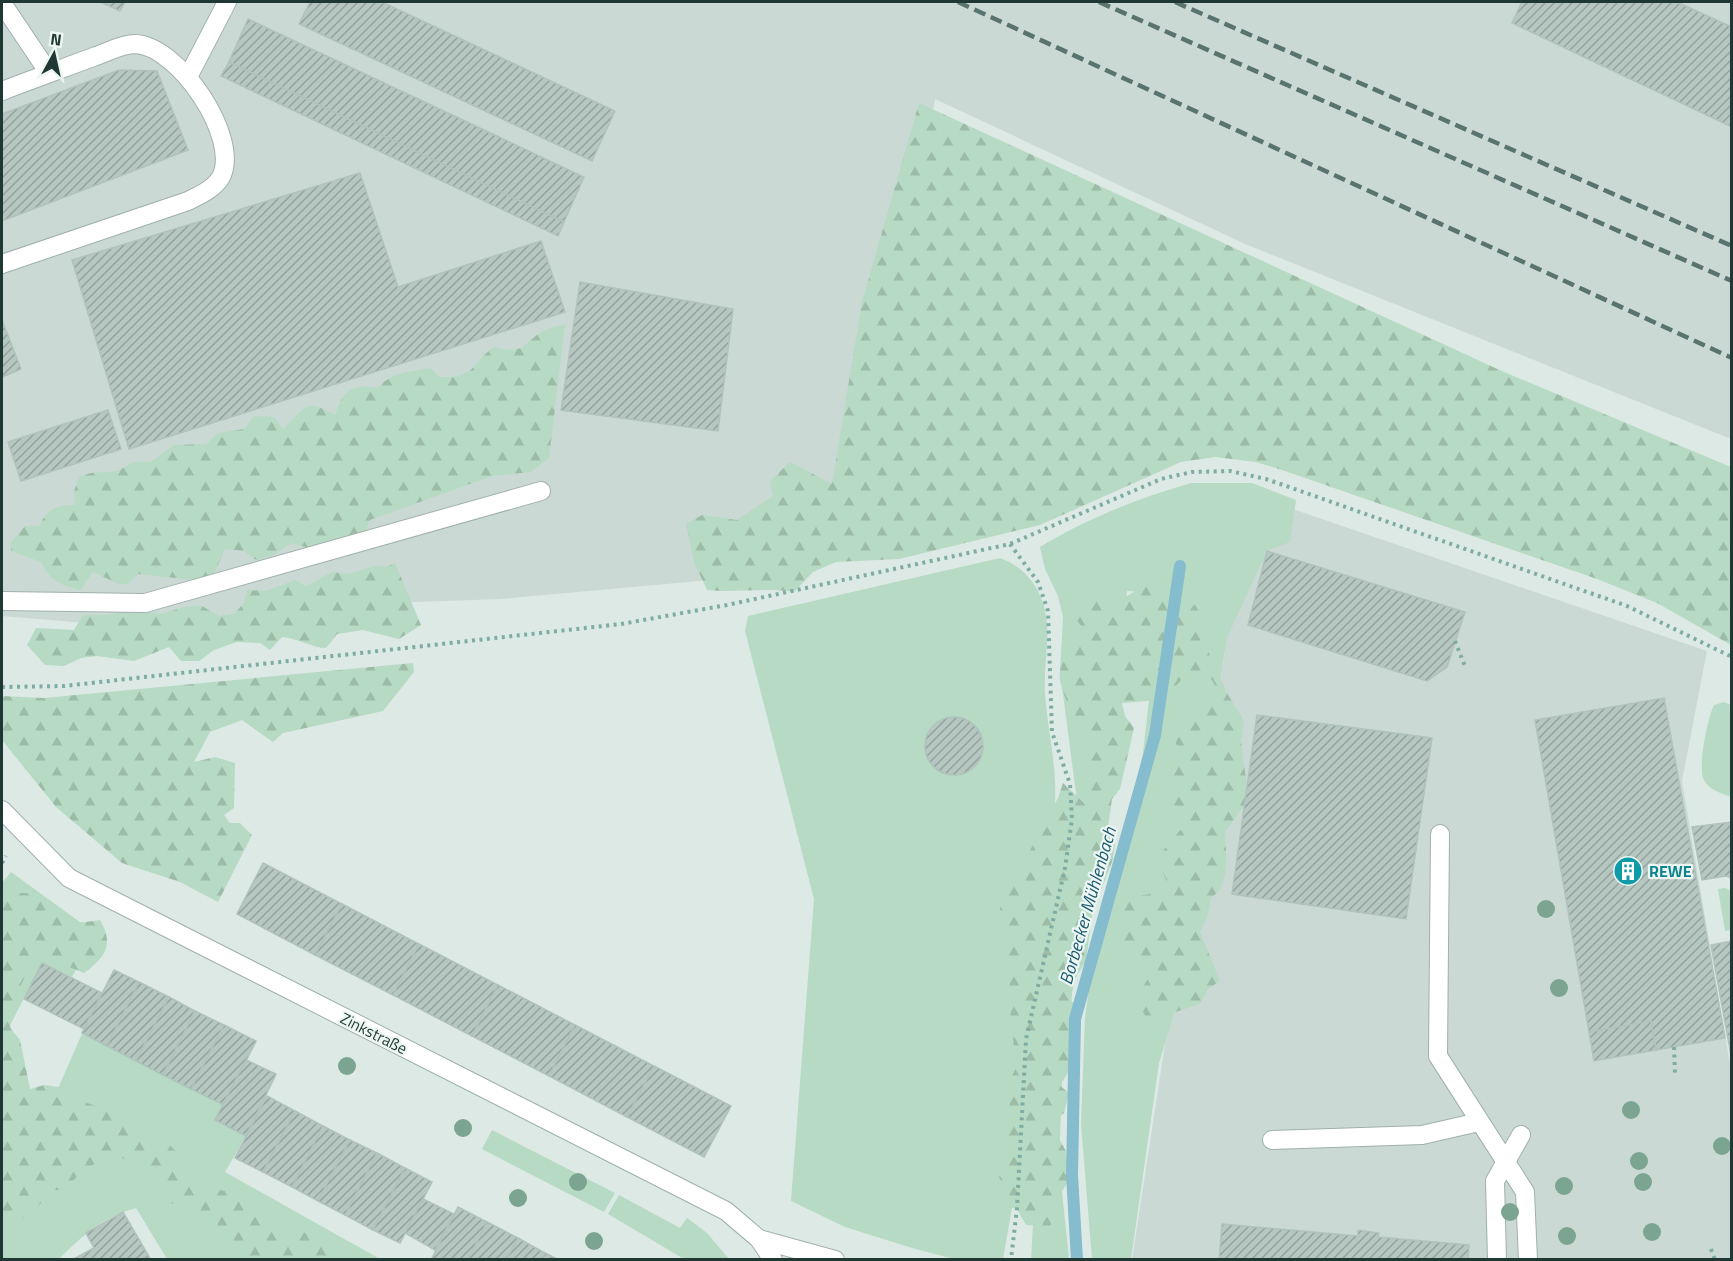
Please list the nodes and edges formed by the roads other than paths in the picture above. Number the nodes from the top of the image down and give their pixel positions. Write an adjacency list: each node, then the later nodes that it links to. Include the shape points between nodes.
1 (227, 2): 4 (street)
2 (2, 3): 3 (street)
3 (49, 73): 4 (street, via 134,44 166,55); 5 (street)
4 (188, 77): 6 (street, via 206,104 223,148 222,175 216,184 188,201)
5 (2, 91)
6 (2, 264)
7 (541, 491): 8 (street, via 145,603)
8 (2, 601)
9 (2, 810): 15 (street, Zinkstraße, via 69,878 726,1211)
10 (1440, 834): 11 (street, via 1438,1056)
11 (1479, 1122): 13 (street, via 1422,1135); 14 (street)
12 (1521, 1135): 14 (street)
13 (1272, 1140)
14 (1504, 1162): 18 (street, via 1495,1181); 19 (street, via 1525,1192)
15 (759, 1239): 16 (street, Zinkstraße); 17 (street, Zinkstraße)
16 (773, 1260)
17 (835, 1260)
18 (1497, 1260)
19 (1527, 1260)

